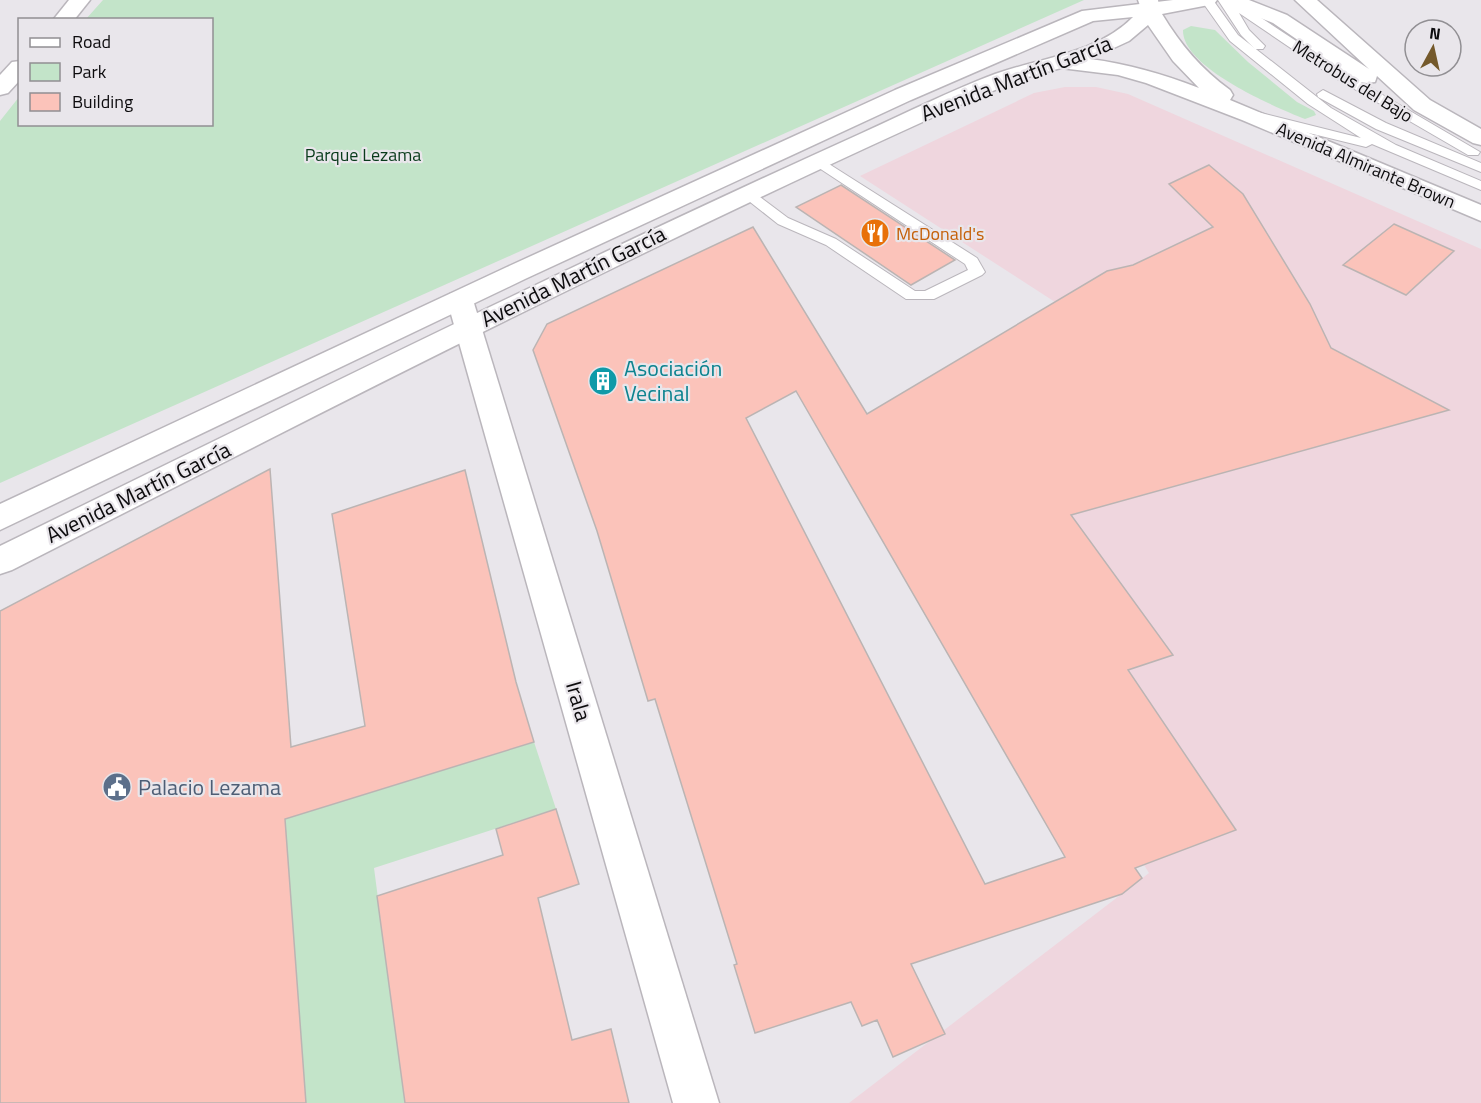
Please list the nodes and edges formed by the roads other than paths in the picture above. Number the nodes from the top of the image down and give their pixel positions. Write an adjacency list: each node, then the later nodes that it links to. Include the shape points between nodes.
1 (80, 0): 6 (main road)
2 (1207, 0): 5 (main road, Avenida Martín García); 13 (lane, Metrobus del Bajo, via 1226,29 1305,97)
3 (1227, 0): 10 (main road, via 1280,19 1349,67); 14 (lane, Metrobus del Bajo, via 1336,73); 16 (lane, Metrobus del Bajo, via 1253,41 1333,101)
4 (1305, 0): 10 (main road)
5 (1149, 5): 7 (main road, Avenida Martín García, via 1141,24 1112,42); 11 (main road, Avenida Almirante Brown, via 1185,64); 20 (main road, Avenida Martín García, via 1089,15 903,95)
6 (65, 18)
7 (1059, 62): 11 (main road, Avenida Almirante Brown, via 1137,73); 15 (main road, Avenida Martín García, via 1003,78)
8 (18, 69): 9 (main road)
9 (0, 88)
10 (1422, 105): 12 (main road)
11 (1250, 115): 13 (lane, Metrobus del Bajo); 19 (main road, Avenida Almirante Brown)
12 (1481, 138)
13 (1397, 151): 17 (lane, Metrobus del Bajo)
14 (1481, 156)
15 (818, 161): 18 (main road, Avenida Martín García); 18 (lane, via 972,261 977,272 928,296 912,296 831,242 783,221)
16 (1481, 168)
17 (1481, 186)
18 (747, 194): 20 (main road, Avenida Martín García, via 615,255)
19 (1481, 214)
20 (464, 314): 21 (main road, Avenida Martín García); 22 (main road, Avenida Martín García); 23 (main road, Irala)
21 (0, 518)
22 (0, 561)
23 (696, 1103)

